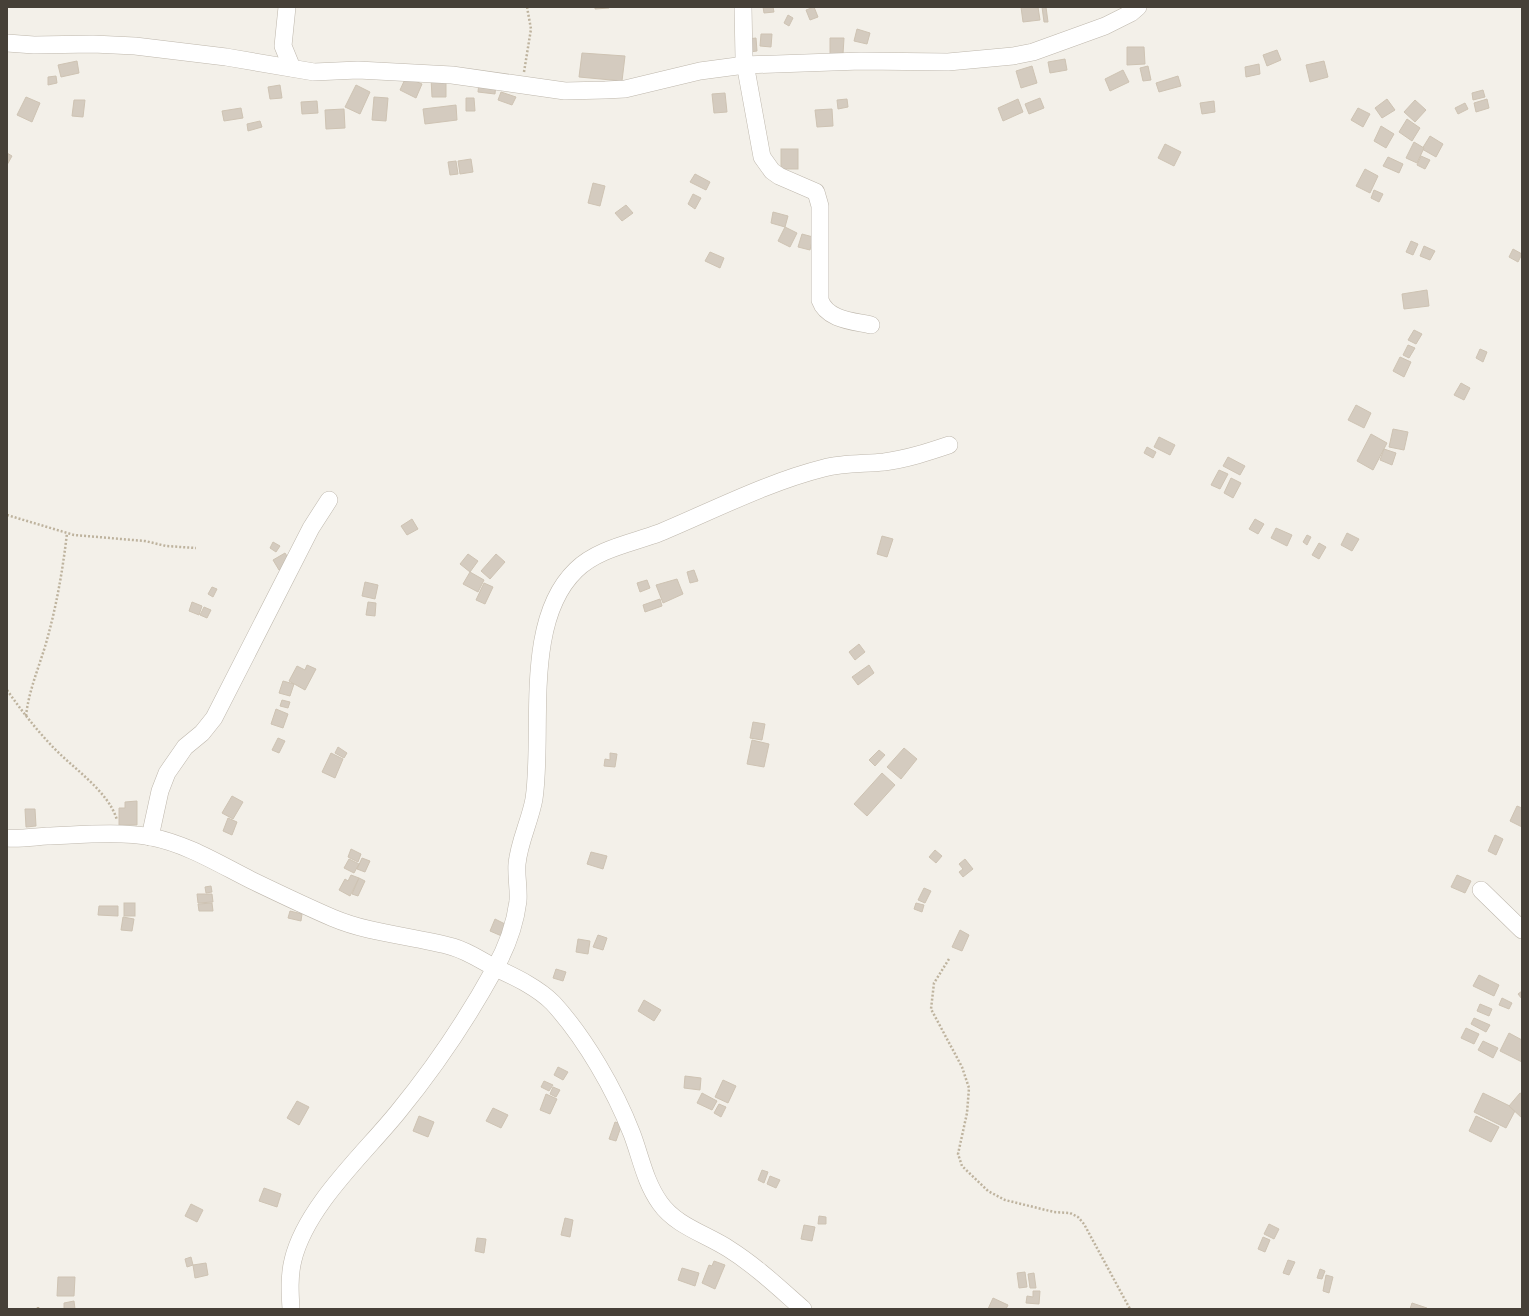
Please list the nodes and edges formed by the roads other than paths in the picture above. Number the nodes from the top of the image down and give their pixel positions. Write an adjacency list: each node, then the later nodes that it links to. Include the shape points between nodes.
1 (287, 7): 6 (street, via 283,46)
2 (743, 7): 5 (street)
3 (1138, 7): 5 (street, via 1105,26 1033,52 1013,56 948,62)
4 (7, 43): 6 (street, via 135,46)
5 (745, 65): 6 (street, via 700,71 624,89 565,91 452,75 358,70 314,72); 7 (street, via 762,157 779,176 814,190 818,196 822,307 837,317)
6 (292, 68)
7 (871, 325)
8 (949, 445): 14 (street, via 914,457 828,467 800,474 593,557 573,573 556,596 545,632 538,674 537,777 532,812 517,864 518,900 514,919 509,939)
9 (329, 500): 10 (street, via 311,528 214,718 202,733 185,747 167,773 160,791)
10 (150, 837): 11 (street, via 121,835); 14 (street, via 220,863 334,918 358,926 452,947 471,953)
11 (7, 838)
12 (1481, 890): 13 (street)
13 (1522, 930)
14 (496, 968): 15 (street, via 421,1082 329,1191 305,1231 293,1260); 16 (street, via 537,990 551,1002 580,1039 616,1096 633,1136 648,1184 670,1215 729,1249 773,1282)
15 (291, 1309)
16 (803, 1309)

